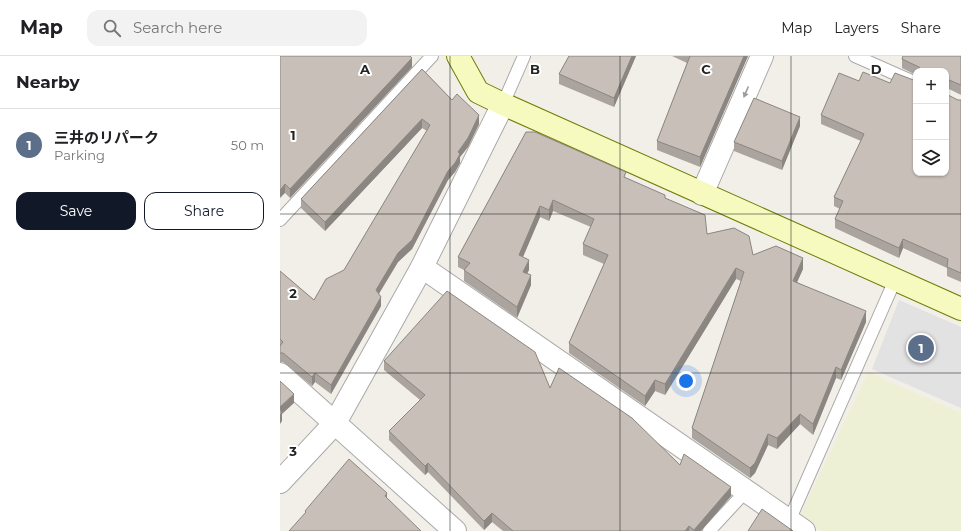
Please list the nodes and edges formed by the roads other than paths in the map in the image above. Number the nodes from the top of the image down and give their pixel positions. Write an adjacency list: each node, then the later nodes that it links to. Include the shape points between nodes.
1 (432, 56): 9 (lane)
2 (458, 56): 7 (street, via 478,92)
3 (524, 56): 7 (lane)
4 (762, 56): 8 (street, one-way to 8)
5 (855, 56): 6 (lane)
6 (913, 82)
7 (503, 104): 8 (street); 10 (street)
8 (702, 194): 11 (street)
9 (280, 220)
10 (422, 267): 14 (street); 16 (street)
11 (896, 280): 12 (street); 17 (lane)
12 (961, 309)
13 (280, 374): 14 (street)
14 (334, 422): 15 (street); 18 (street)
15 (280, 482)
16 (746, 491): 17 (street); 19 (lane)
17 (797, 526)
18 (456, 531)
19 (709, 531)

